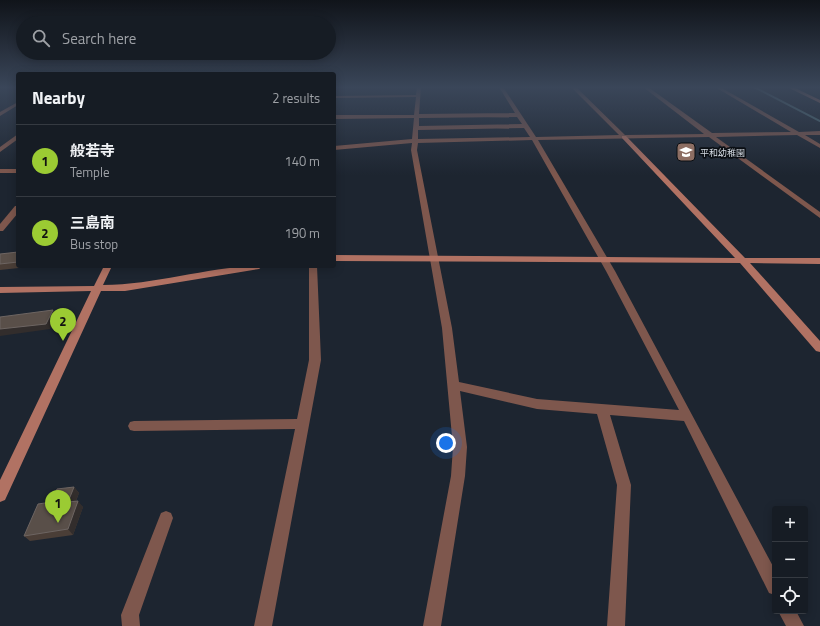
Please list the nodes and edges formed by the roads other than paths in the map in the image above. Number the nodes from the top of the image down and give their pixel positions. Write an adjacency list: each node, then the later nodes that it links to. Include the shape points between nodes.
1 (399, 116): 7 (street)
2 (416, 116): 9 (street)
3 (520, 116): 8 (street)
4 (603, 116): 13 (street)
5 (685, 116): 12 (street)
6 (768, 116): 11 (street)
7 (336, 117)
8 (527, 126): 9 (street); 15 (street)
9 (415, 128): 16 (street)
10 (820, 133): 11 (street)
11 (799, 134): 12 (street); 17 (street)
12 (712, 136): 13 (street); 23 (street)
13 (624, 137): 15 (street); 28 (street)
14 (16, 138): 19 (street)
15 (535, 139): 16 (street); 27 (street)
16 (414, 142): 18 (street); 26 (street)
17 (820, 146)
18 (336, 148)
19 (0, 150)
20 (16, 170): 21 (street)
21 (0, 171)
22 (16, 210): 24 (street)
23 (820, 216)
24 (0, 229)
25 (336, 258): 26 (street)
26 (434, 258): 27 (street); 36 (street, via 447,328)
27 (606, 259): 28 (street); 38 (street)
28 (743, 261): 29 (street); 35 (street)
29 (820, 262)
30 (107, 268): 33 (street)
31 (247, 268): 33 (street, via 125,288)
32 (313, 268): 39 (street, via 315,360)
33 (97, 288): 34 (street); 41 (street)
34 (0, 290)
35 (820, 348)
36 (453, 385): 37 (street, via 537,404); 47 (street, via 460,447 458,476)
37 (602, 410): 38 (street); 48 (street, via 624,485)
38 (686, 416): 43 (street)
39 (302, 424): 40 (street); 46 (street)
40 (134, 426)
41 (0, 495)
42 (166, 518): 45 (street, via 130,615)
43 (772, 581)
44 (789, 614): 49 (street)
45 (131, 626)
46 (263, 626)
47 (432, 626)
48 (616, 626)
49 (795, 626)

